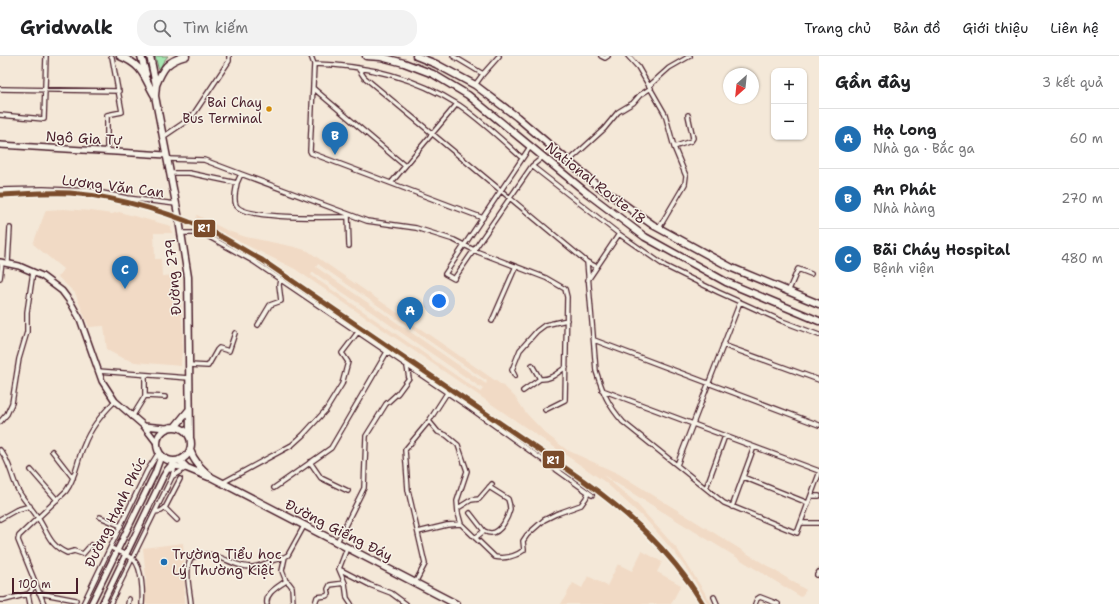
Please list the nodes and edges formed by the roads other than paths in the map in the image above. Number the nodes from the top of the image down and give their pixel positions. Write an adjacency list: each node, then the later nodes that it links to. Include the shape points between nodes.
1 (46, 56): 26 (street)
2 (111, 56): 27 (street)
3 (120, 56): 20 (main road, via 130,60 141,70)
4 (141, 56): 20 (main road)
5 (150, 56): 21 (main road)
6 (186, 56): 21 (main road, via 167,65)
7 (229, 56): 33 (street, via 229,61 191,118)
8 (311, 56): 17 (street)
9 (366, 56): 35 (main road, National Route 18, via 404,63 432,74 468,95)
10 (416, 56): 22 (main road, National Route 18)
11 (453, 56): 19 (street)
12 (499, 56): 19 (street)
13 (601, 56): 14 (street)
14 (608, 56)
15 (628, 56): 23 (street)
16 (690, 56): 23 (street, via 669,68)
17 (314, 64): 18 (street); 24 (street)
18 (358, 68): 29 (street, via 409,80); 32 (street, via 364,77)
19 (483, 74): 22 (street)
20 (148, 85): 28 (main road)
21 (156, 85): 28 (main road)
22 (475, 85): 36 (main road, National Route 18)
23 (650, 87): 37 (street, via 665,114); 42 (street, via 633,103 618,112 604,129)
24 (313, 88): 43 (street); 48 (street, via 311,153)
25 (0, 89): 26 (street)
26 (45, 90): 27 (street); 30 (street, via 44,119)
27 (119, 91): 38 (street, via 122,112 107,115)
28 (155, 96): 33 (main road, Đường 279)
29 (457, 104): 32 (street); 41 (street)
30 (0, 115)
31 (688, 115): 37 (street, via 693,138)
32 (432, 134): 43 (street); 50 (street)
33 (163, 137): 39 (main road, Đường 279)
34 (0, 145): 38 (main road, Ngô Gia Tự)
35 (530, 147): 40 (main road, National Route 18); 41 (street)
36 (551, 147): 40 (main road); 42 (main road, National Route 18)
37 (674, 147): 56 (street, via 686,182)
38 (107, 151): 39 (main road, Ngô Gia Tự)
39 (166, 157): 45 (main road, Đường 279); 46 (street, via 204,160)
40 (543, 157): 44 (street); 77 (main road, National Route 18, via 645,237 726,282)
41 (522, 158): 50 (street)
42 (568, 162): 56 (main road, National Route 18)
43 (405, 166): 48 (street)
44 (532, 166): 51 (street); 58 (street)
45 (170, 173): 47 (street, via 189,173); 52 (main road, Đường 279)
46 (241, 174): 47 (street); 53 (street)
47 (238, 183): 53 (street, via 235,196 239,208 282,217)
48 (391, 183): 54 (street)
49 (0, 190): 52 (street, Lương Văn Can, via 93,191)
50 (501, 190): 51 (street); 54 (street)
51 (510, 198): 61 (street); 63 (street)
52 (176, 204): 57 (main road, Đường 279)
53 (348, 216): 59 (street, via 416,228); 60 (street)
54 (483, 218): 59 (street)
55 (10, 228): 64 (street)
56 (659, 228): 72 (main road, National Route 18, via 732,268)
57 (181, 233): 70 (street, via 204,234 253,261); 85 (main road, Đường 279, via 188,276)
58 (619, 234): 66 (street); 73 (street, via 665,266)
59 (464, 245): 61 (street); 61 (street, via 445,274 454,279)
60 (349, 246)
61 (474, 250): 65 (street)
62 (1, 262): 64 (main road); 69 (street)
63 (587, 262): 66 (street); 71 (street)
64 (8, 263): 67 (main road)
65 (516, 266): 75 (street, via 565,289); 76 (street)
66 (597, 268): 71 (street)
67 (33, 272): 89 (main road, via 59,289 71,303 80,319); 105 (street, via 27,332 19,359 12,403)
68 (812, 274): 72 (street, via 798,269)
69 (0, 278)
70 (280, 280): 78 (street, via 281,301 270,305); 79 (street)
71 (588, 280): 82 (street)
72 (788, 292): 74 (main road, National Route 18)
73 (740, 302): 81 (street); 83 (street)
74 (819, 304)
75 (567, 320): 88 (street); 91 (street, via 545,325 537,331 520,350 512,370)
76 (492, 321)
77 (819, 321)
78 (258, 325)
79 (358, 332): 84 (street); 131 (street, via 342,353 348,362 342,384 318,420 292,445)
80 (235, 333): 85 (street, via 229,351 219,348 208,366)
81 (819, 335)
82 (594, 340): 95 (street); 96 (street, via 596,371)
83 (723, 344): 94 (street); 95 (street)
84 (387, 352): 87 (street); 121 (street, via 331,448)
85 (189, 365): 92 (main road, Đường 279)
86 (532, 366): 93 (street)
87 (408, 367): 98 (street); 157 (street, via 409,378 386,404 366,436 364,488)
88 (566, 367): 93 (street, via 549,379); 103 (street, via 565,400)
89 (98, 371): 90 (street); 101 (main road)
90 (145, 376): 92 (street); 99 (street)
91 (516, 376)
92 (189, 378): 102 (main road, Đường 279)
93 (540, 379): 97 (street)
94 (819, 380)
95 (709, 383): 107 (street); 108 (street)
96 (602, 390): 107 (street); 122 (street, via 611,408 623,422)
97 (523, 391)
98 (447, 393): 106 (street); 156 (street, via 590,494 581,505 544,520 526,535 523,541 524,550 518,555 495,557)
99 (145, 396): 100 (street); 104 (street)
100 (165, 398)
101 (115, 401): 104 (main road); 129 (street, via 85,440)
102 (189, 410): 110 (main road); 113 (main road, Đường 279)
103 (546, 410)
104 (132, 417): 109 (main road)
105 (0, 422)
106 (430, 422): 142 (street, via 438,432 446,434 458,445 467,471 457,501); 155 (street, via 405,450 408,490)
107 (693, 424): 112 (street); 122 (street)
108 (819, 425)
109 (144, 426): 111 (main road); 114 (main road)
110 (175, 427): 111 (main road); 113 (main road, via 184,430)
111 (166, 428): 114 (main road)
112 (726, 436): 115 (street); 133 (street)
113 (190, 437): 118 (main road)
114 (157, 443): 119 (main road)
115 (754, 447): 125 (street); 128 (street)
116 (0, 450): 139 (street, via 6,455 18,490)
117 (52, 450): 129 (street)
118 (190, 450): 120 (main road, via 188,455); 127 (main road, Đường Giếng Đáy, via 192,456)
119 (159, 452): 120 (main road, via 166,459); 152 (street, Đường Hạnh Phúc); 161 (main road, Đường Hạnh Phúc, via 160,459 155,473)
120 (176, 462): 123 (main road, Đường Giếng Đáy); 126 (street); 162 (main road, Đường Hạnh Phúc, via 167,470)
121 (310, 462): 132 (street); 134 (street, via 321,478)
122 (677, 465): 133 (street)
123 (187, 468): 126 (street); 127 (main road, Đường Giếng Đáy)
124 (31, 470): 137 (street)
125 (819, 473): 135 (street)
126 (172, 477): 143 (street)
127 (211, 477): 131 (main road, Đường Giếng Đáy)
128 (743, 477): 138 (street); 140 (street)
129 (73, 478): 137 (street)
130 (180, 480): 141 (street)
131 (222, 483): 153 (main road, Đường Giếng Đáy)
132 (274, 488)
133 (706, 488): 140 (street, via 724,504)
134 (348, 491)
135 (811, 496): 136 (street); 138 (street)
136 (819, 496)
137 (57, 500): 146 (street)
138 (808, 503): 149 (street)
139 (30, 506): 146 (street); 147 (street)
140 (732, 507): 149 (street, via 797,533)
141 (165, 508): 143 (street); 148 (street)
142 (458, 508): 151 (street); 154 (street, via 471,500 479,499 490,485 508,499 510,507 506,521 496,532)
143 (155, 512): 164 (street)
144 (470, 513): 154 (street)
145 (100, 517): 152 (street)
146 (38, 518): 158 (street, via 50,541 60,550 83,554); 167 (street, via 18,540)
147 (0, 519)
148 (177, 520)
149 (800, 523): 150 (street)
150 (819, 523)
151 (462, 524): 155 (street); 156 (street)
152 (121, 526): 159 (street, Đường Hạnh Phúc)
153 (304, 526): 157 (main road, Đường Giếng Đáy); 163 (street, via 293,548)
154 (484, 531): 156 (street)
155 (418, 532): 169 (street, via 425,564)
156 (475, 538)
157 (336, 543): 160 (main road, Đường Giếng Đáy)
158 (91, 545)
159 (111, 548): 161 (street); 180 (street, Đường Hạnh Phúc)
160 (347, 548): 165 (street); 169 (main road, Đường Giếng Đáy)
161 (117, 551): 162 (street); 181 (main road, Đường Hạnh Phúc)
162 (125, 555): 164 (street); 182 (main road, Đường Hạnh Phúc)
163 (285, 557): 166 (street, via 282,570); 186 (street, via 254,567 232,563 212,554 191,558 188,562 188,574)
164 (132, 559): 183 (street); 185 (street, via 138,566 143,594)
165 (339, 569): 168 (street); 176 (street, via 391,593)
166 (286, 581): 187 (street, via 268,595); 188 (street, via 292,587)
167 (35, 582): 170 (street); 171 (street)
168 (345, 583): 189 (street, via 330,585 329,594 317,597); 190 (street, via 347,598)
169 (415, 583): 191 (main road, Đường Giếng Đáy)
170 (28, 594): 175 (street); 177 (street)
171 (40, 594): 174 (street); 178 (street); 179 (street)
172 (714, 597): 192 (street)
173 (129, 599): 184 (street)
174 (76, 600)
175 (1, 602)
176 (403, 603)
177 (30, 604)
178 (40, 604)
179 (44, 604)
180 (83, 604)
181 (92, 604)
182 (102, 604)
183 (110, 604)
184 (128, 604)
185 (142, 604)
186 (191, 604)
187 (266, 604)
188 (293, 604)
189 (315, 604)
190 (351, 604)
191 (456, 604)
192 (717, 604)
193 (755, 604): 194 (street, via 760,597)
194 (778, 604)

